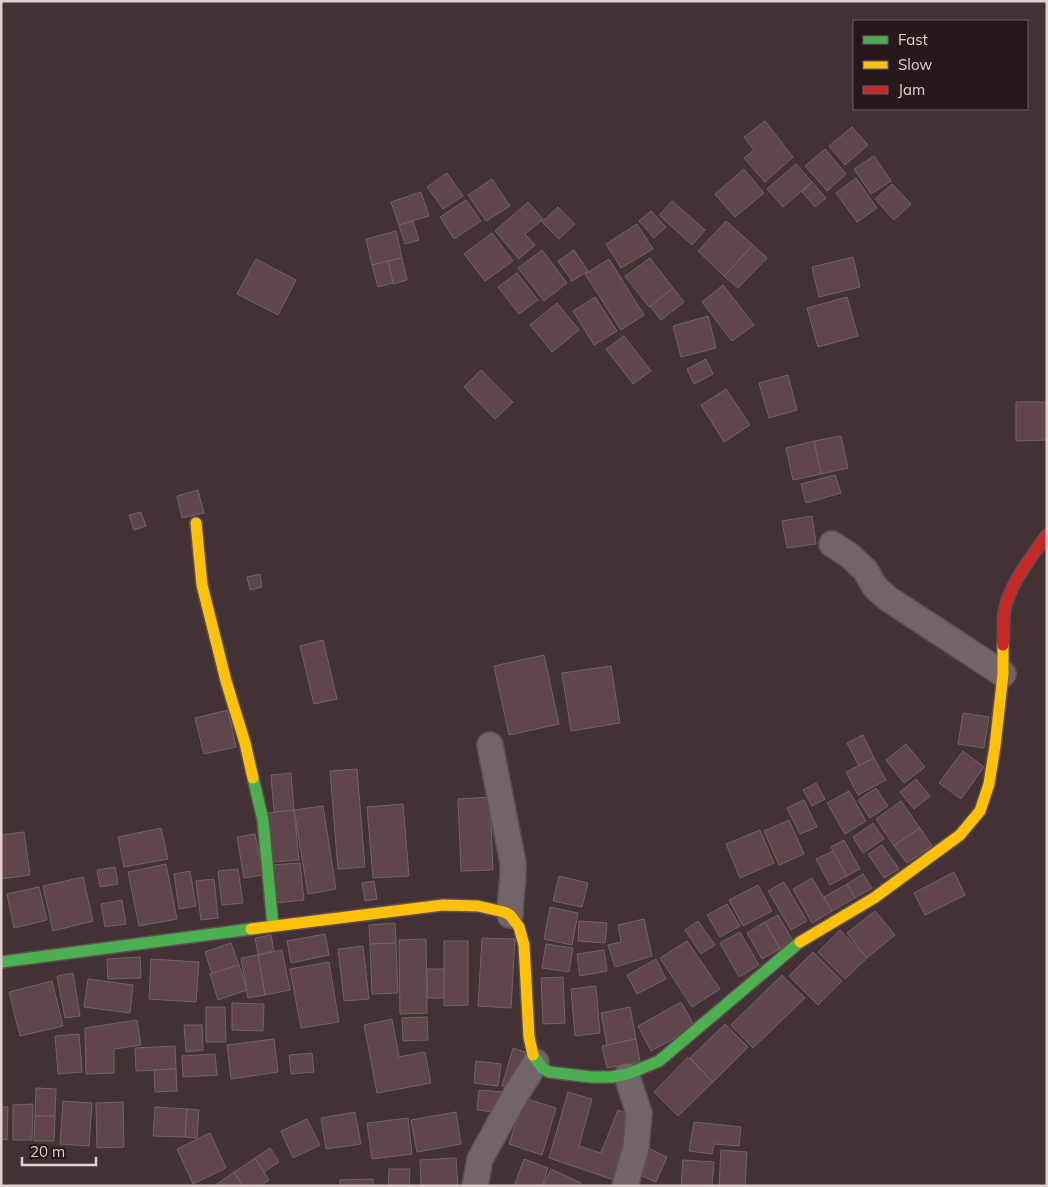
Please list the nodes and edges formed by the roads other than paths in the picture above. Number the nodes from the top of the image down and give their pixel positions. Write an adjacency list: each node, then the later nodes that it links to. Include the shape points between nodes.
1 (196, 522): 7 (street, via 202,585 263,820)
2 (1047, 534): 4 (street, via 1009,596 1004,613)
3 (832, 544): 4 (street, via 865,570 875,587 887,598)
4 (1002, 674): 10 (street, via 989,784 980,811 960,835 874,898 802,940 659,1061)
5 (490, 745): 6 (street, via 513,863)
6 (510, 915): 7 (street, via 466,904 443,905); 9 (street, via 520,927 524,943 529,1040)
7 (273, 926): 8 (street)
8 (1, 962)
9 (536, 1062): 10 (street, via 542,1070 552,1073 612,1078); 11 (street, via 480,1159)
10 (627, 1076): 12 (street, via 639,1113 636,1147)
11 (475, 1186)
12 (624, 1186)

